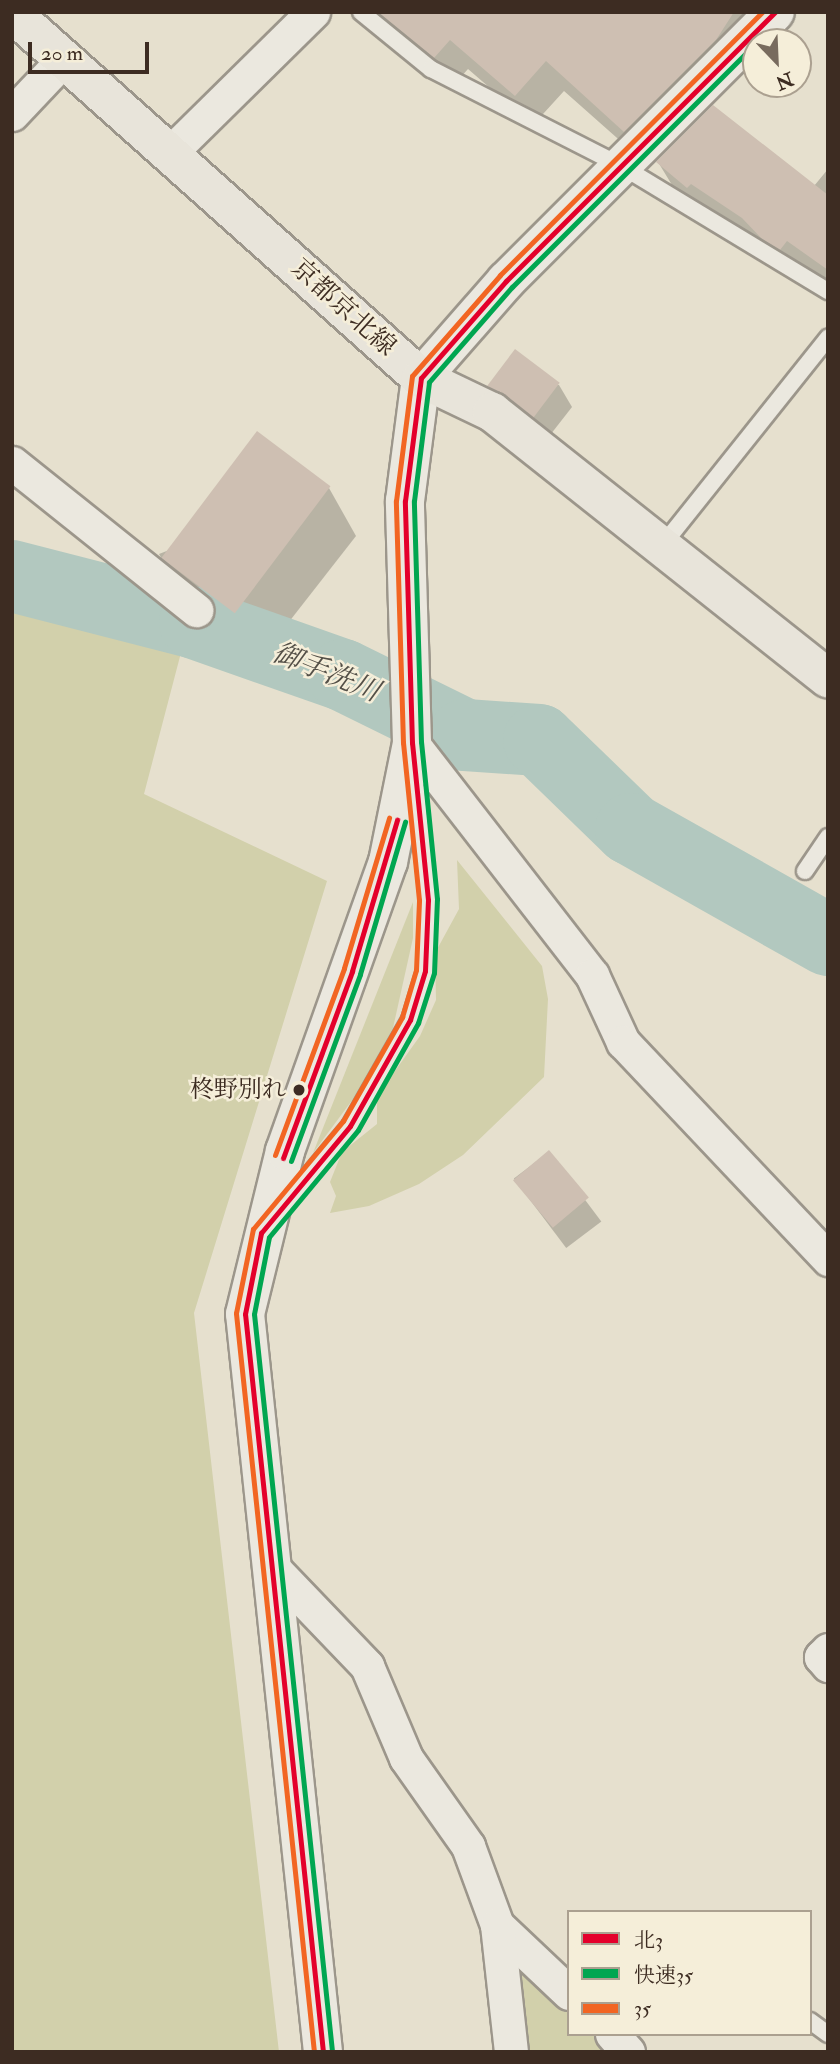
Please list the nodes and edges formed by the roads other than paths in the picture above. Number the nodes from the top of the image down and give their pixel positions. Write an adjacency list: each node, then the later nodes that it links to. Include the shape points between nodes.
1 (313, 12): 7 (street)
2 (361, 12): 8 (lane, via 431,69)
3 (775, 12): 8 (street)
4 (12, 13): 5 (main road, 京都京北線)
5 (62, 61): 6 (street); 7 (main road, 京都京北線)
6 (12, 114)
7 (170, 153): 11 (main road, 京都京北線)
8 (623, 167): 9 (lane); 11 (street, via 451,337)
9 (828, 291)
10 (828, 338): 13 (lane)
11 (421, 378): 13 (main road, 京都京北線, via 492,412); 16 (street, via 405,501)
12 (12, 463): 14 (street)
13 (659, 550): 15 (main road, 京都京北線)
14 (196, 610)
15 (828, 678)
16 (412, 743): 19 (street, via 388,862); 19 (lane, via 428,900 425,971 410,1020 350,1126); 20 (street, via 592,975 623,1042)
17 (828, 837): 18 (lane)
18 (804, 871)
19 (261, 1233): 21 (street, via 245,1314)
20 (828, 1259)
21 (276, 1571): 24 (street, via 367,1666 406,1758 468,1846); 29 (street)
22 (828, 1650): 23 (street, via 821,1657)
23 (828, 1665)
24 (497, 1925): 25 (street); 30 (street)
25 (567, 1991)
26 (812, 2022): 27 (lane)
27 (828, 2034)
28 (614, 2036): 31 (street)
29 (323, 2052)
30 (511, 2052)
31 (628, 2052)

